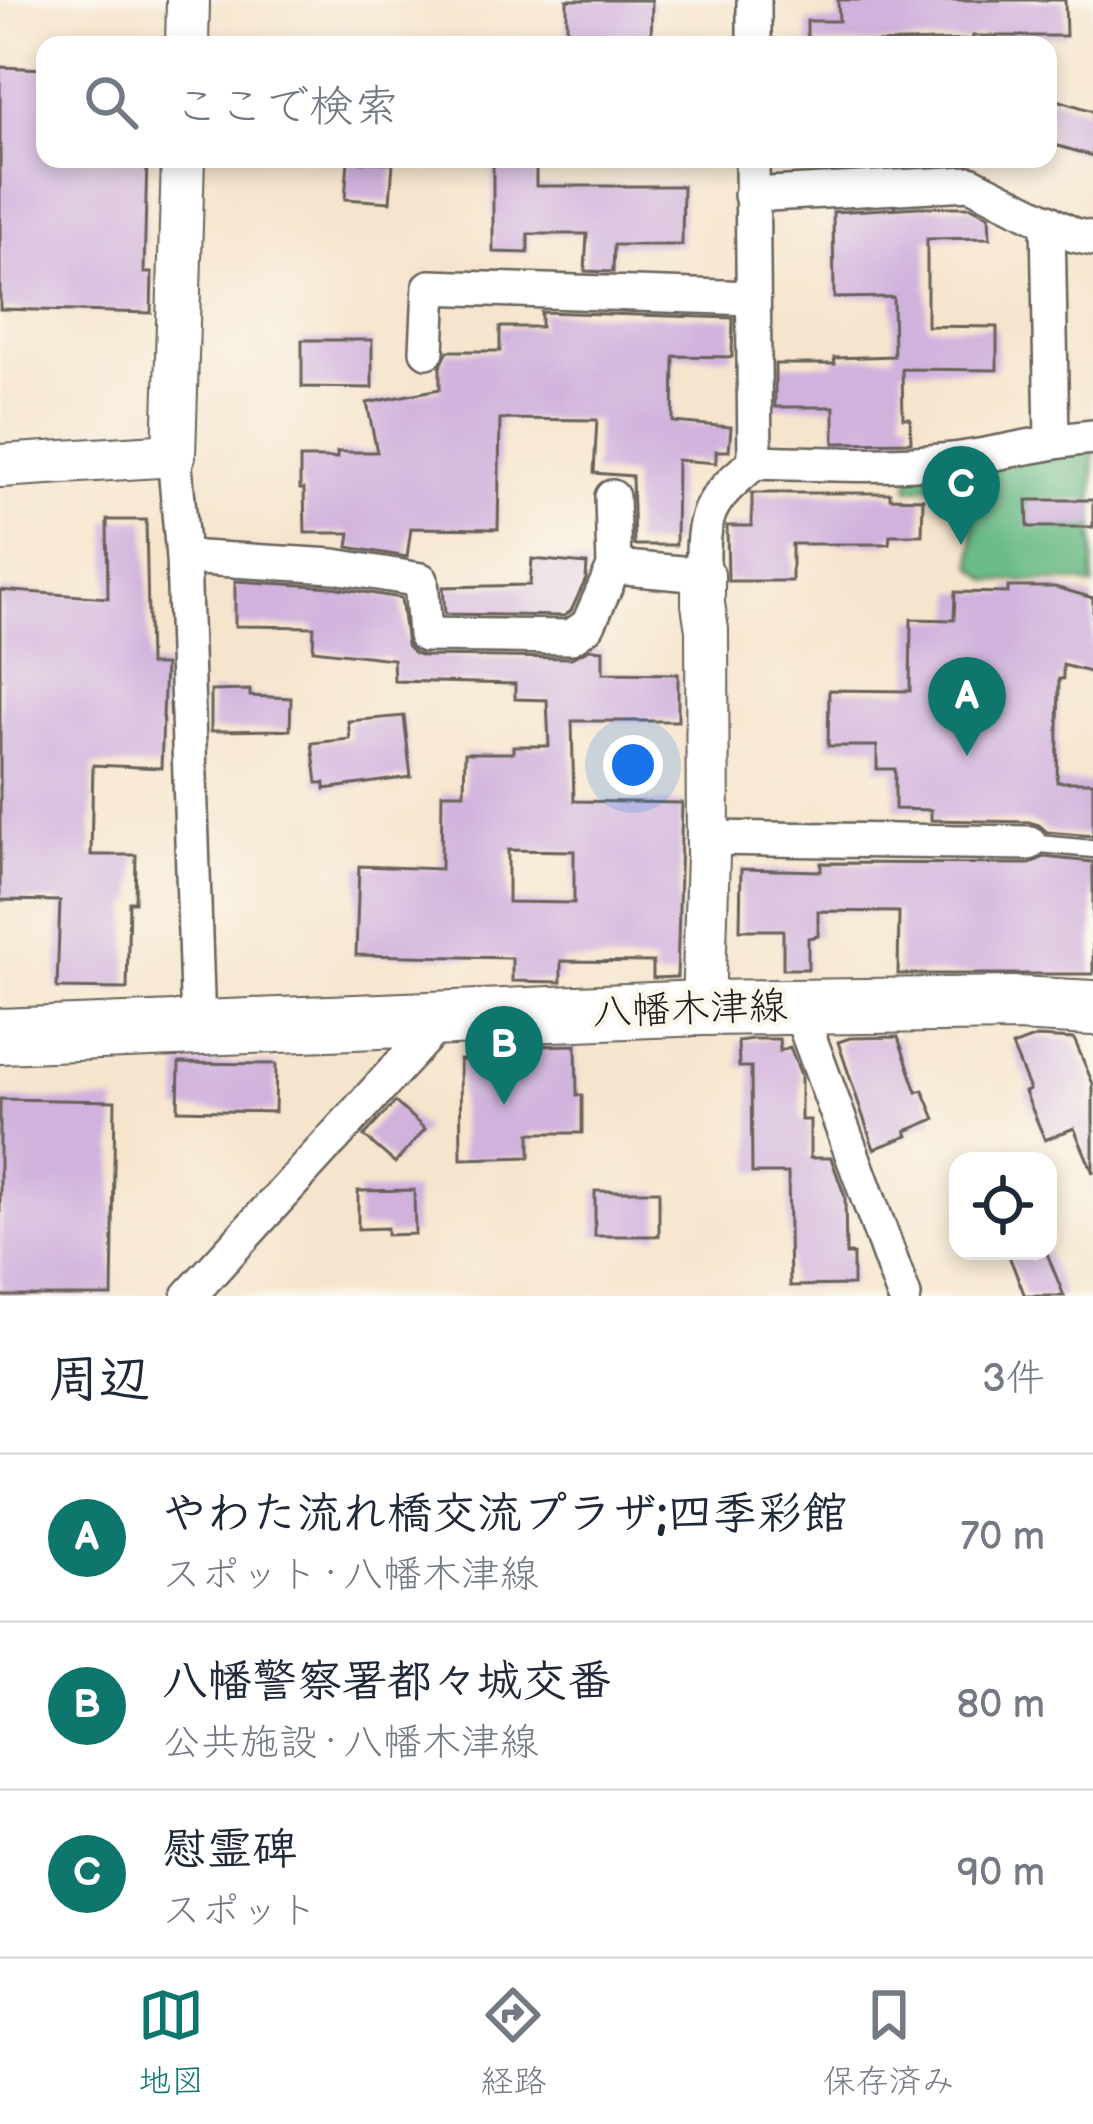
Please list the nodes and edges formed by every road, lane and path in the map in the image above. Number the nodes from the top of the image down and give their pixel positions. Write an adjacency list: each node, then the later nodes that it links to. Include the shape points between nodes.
1 (188, 0): 3 (street)
2 (754, 0): 4 (street)
3 (187, 36)
4 (754, 36)
5 (183, 168): 14 (street)
6 (752, 168): 7 (street)
7 (751, 195): 8 (street, via 970,183); 10 (street)
8 (1048, 221): 9 (street); 13 (street)
9 (1093, 238)
10 (754, 298): 11 (street, via 430,286); 15 (street)
11 (427, 351)
12 (1093, 436): 13 (street)
13 (1052, 441): 15 (street, via 886,465)
14 (174, 455): 16 (street); 18 (street)
15 (755, 462): 20 (street, via 722,490 703,527)
16 (0, 466)
17 (612, 497): 19 (street)
18 (183, 557): 19 (street, via 421,580 425,635 571,637 588,625); 28 (street)
19 (614, 567): 20 (street)
20 (703, 575): 21 (street)
21 (708, 838): 22 (street); 25 (street)
22 (1029, 843): 23 (lane)
23 (1093, 849)
24 (798, 1007): 25 (main road, 八幡木津線); 26 (main road, 八幡木津線); 31 (street)
25 (704, 1008): 27 (main road, 八幡木津線)
26 (1093, 1009)
27 (442, 1018): 28 (main road, 八幡木津線); 30 (street)
28 (198, 1029): 29 (main road, 八幡木津線)
29 (0, 1036)
30 (189, 1296)
31 (904, 1296)

